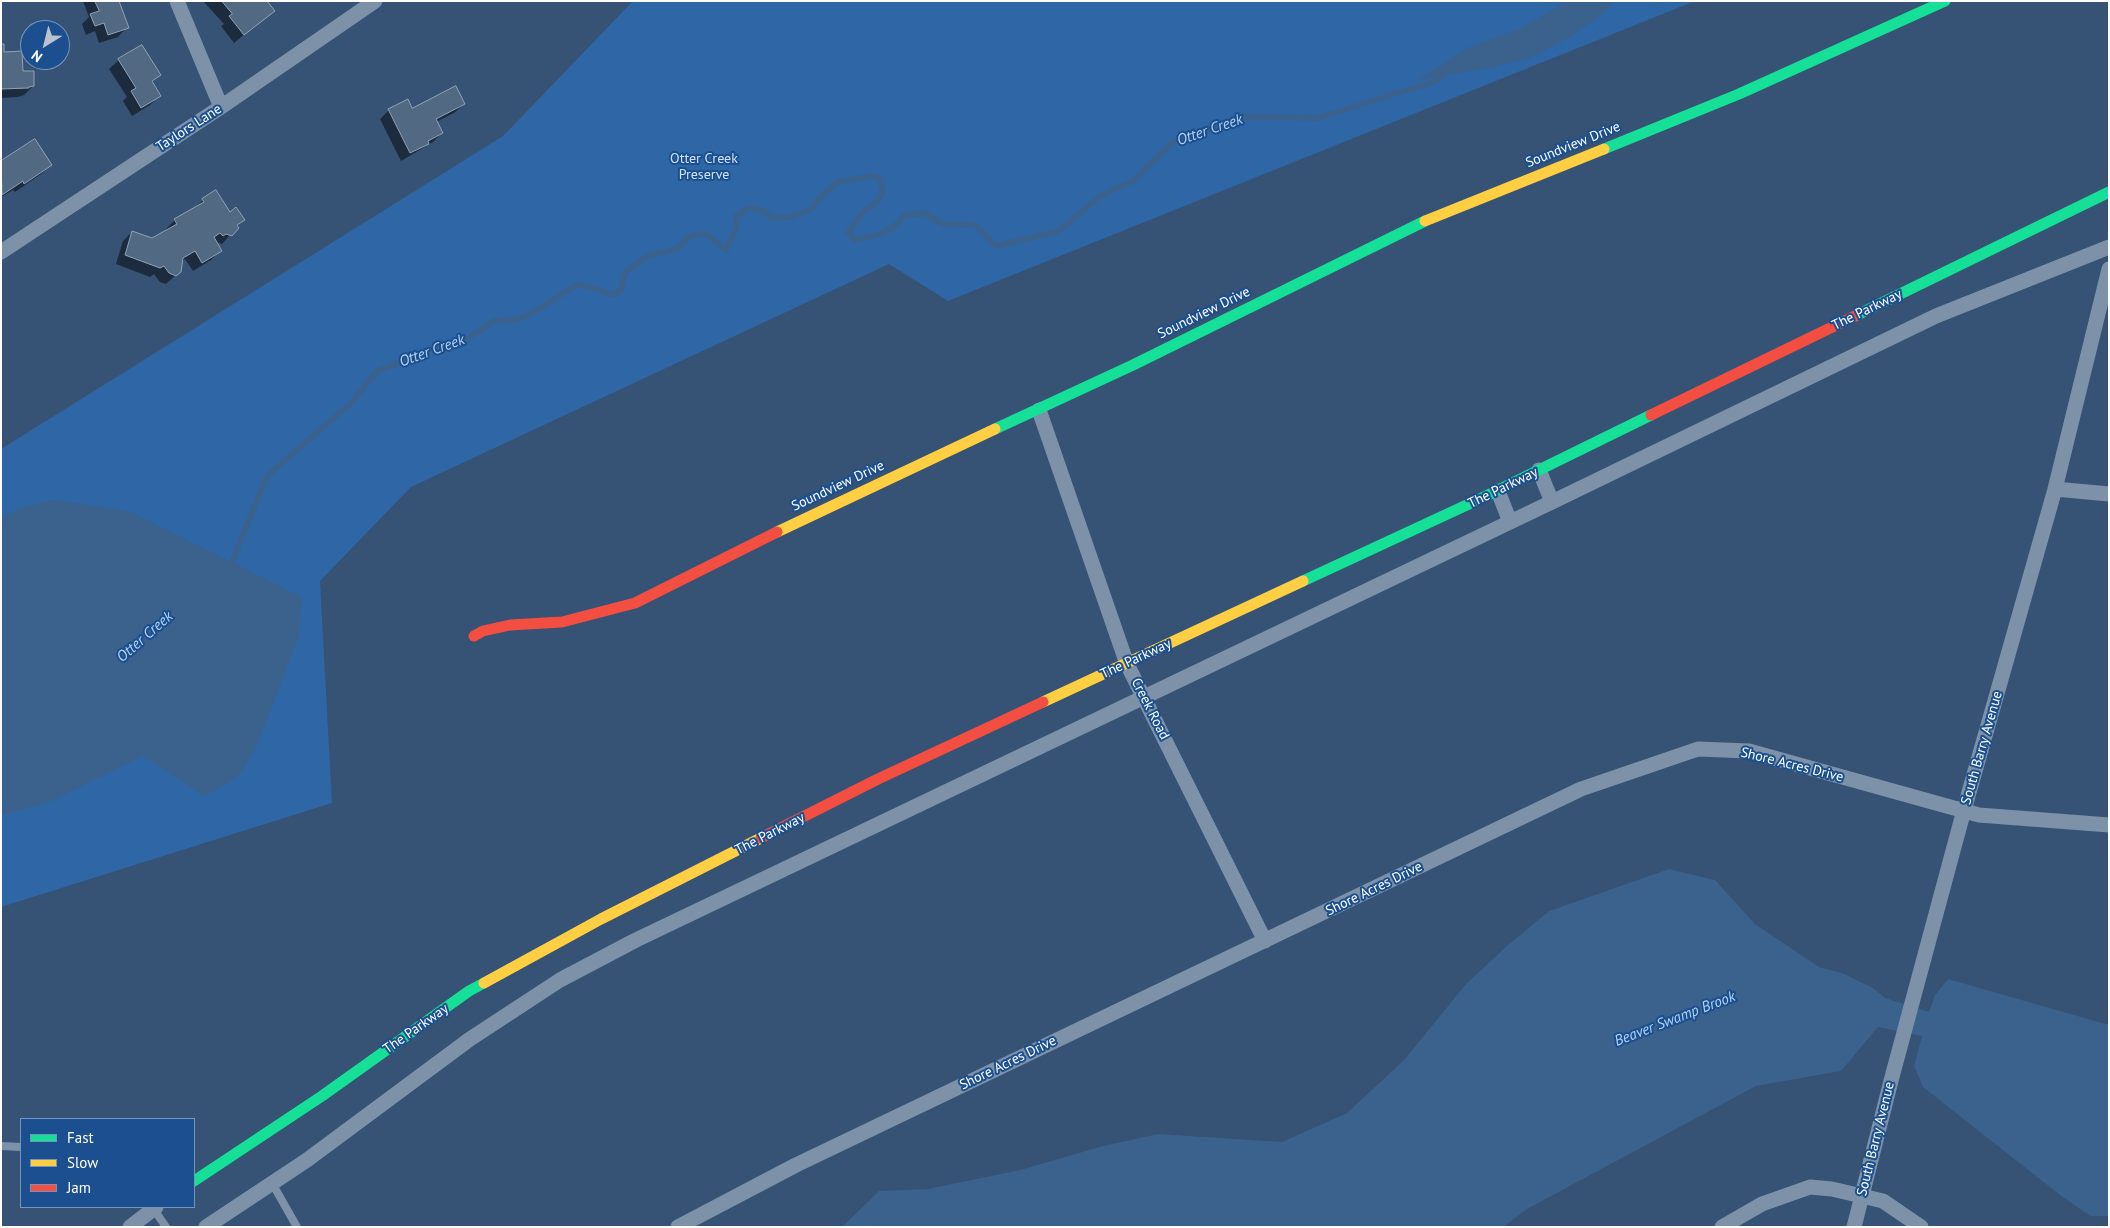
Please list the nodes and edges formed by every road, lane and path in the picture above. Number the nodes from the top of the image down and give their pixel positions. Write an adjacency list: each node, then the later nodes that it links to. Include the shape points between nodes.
1 (178, 1): 4 (street)
2 (1945, 1): 9 (street, Soundview Drive, via 1738,94 1420,223)
3 (370, 3): 4 (street, Taylors Lane)
4 (221, 107): 7 (street, Taylors Lane)
5 (2109, 192): 10 (street, The Parkway)
6 (2109, 247): 14 (street, via 1936,316)
7 (1, 252)
8 (2109, 270): 11 (street, South Barry Avenue)
9 (1039, 410): 16 (street, Soundview Drive, via 828,507 635,603 562,622 510,625); 17 (street, Creek Road)
10 (1539, 470): 12 (street, The Parkway); 14 (street)
11 (2055, 489): 13 (street); 19 (street, South Barry Avenue)
12 (1498, 490): 15 (street); 17 (street, The Parkway)
13 (2109, 494)
14 (1552, 502): 15 (street)
15 (1510, 522): 18 (street)
16 (474, 636)
17 (1127, 664): 18 (street, Creek Road); 24 (street, The Parkway, via 878,779 601,919 477,987)
18 (1145, 698): 21 (street, Creek Road); 25 (street, via 636,940 560,980 470,1039)
19 (1964, 810): 20 (street, Shore Acres Drive); 21 (street, Shore Acres Drive, via 1749,751 1698,749 1581,789); 26 (street, South Barry Avenue)
20 (2109, 825)
21 (1265, 941): 33 (street, Shore Acres Drive, via 796,1165)
22 (1, 1146): 23 (lane)
23 (20, 1147)
24 (195, 1180)
25 (272, 1183): 31 (street); 32 (lane)
26 (1862, 1196): 34 (street, via 1832,1188 1810,1187 1762,1204); 35 (street, South Barry Avenue); 36 (street, via 1883,1202)
27 (153, 1208): 29 (street)
28 (155, 1208): 30 (lane)
29 (130, 1227)
30 (166, 1227)
31 (206, 1227)
32 (298, 1227)
33 (678, 1227)
34 (1722, 1227)
35 (1854, 1227)
36 (1921, 1227)

